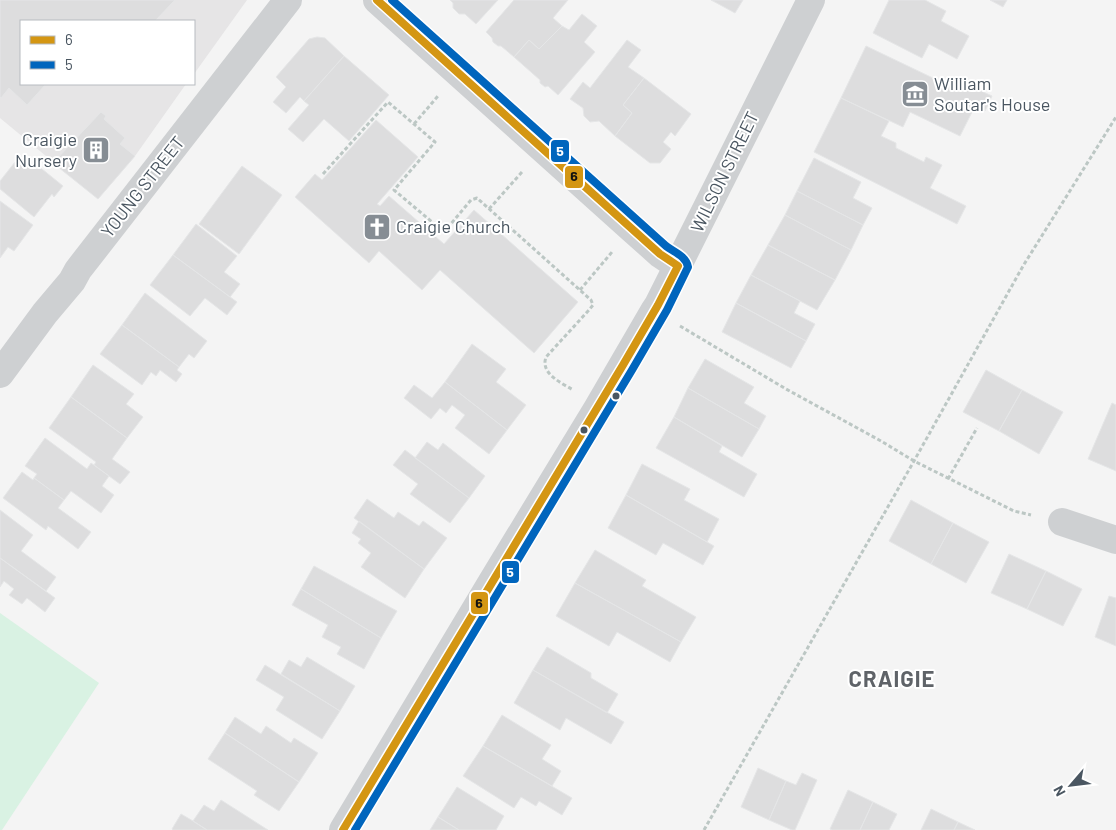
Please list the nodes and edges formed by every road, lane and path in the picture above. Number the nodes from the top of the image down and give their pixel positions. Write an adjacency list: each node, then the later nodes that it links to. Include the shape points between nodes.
1 (288, 0): 14 (street, YOUNG STREET)
2 (377, 0): 10 (street)
3 (811, 0): 11 (street, WILSON STREET)
4 (431, 104): 6 (path)
5 (1116, 117): 17 (path, via 1023,266)
6 (414, 124): 7 (path, via 388,102); 9 (path, via 435,142 394,190 444,232 471,200 477,198)
7 (323, 174)
8 (517, 178): 9 (path)
9 (489, 209): 12 (path)
10 (632, 229): 11 (street); 12 (path)
11 (678, 266): 13 (street, WILSON STREET)
12 (580, 290): 15 (path, via 589,297 592,305 544,362 552,376)
13 (654, 311): 15 (street, WILSON STREET); 17 (path)
14 (0, 374)
15 (598, 407): 21 (street, WILSON STREET)
16 (977, 428): 18 (path)
17 (914, 461): 18 (path); 22 (path)
18 (948, 479): 19 (path, via 1014,511)
19 (1062, 522): 20 (street)
20 (1116, 540)
21 (343, 830)
22 (704, 830)

